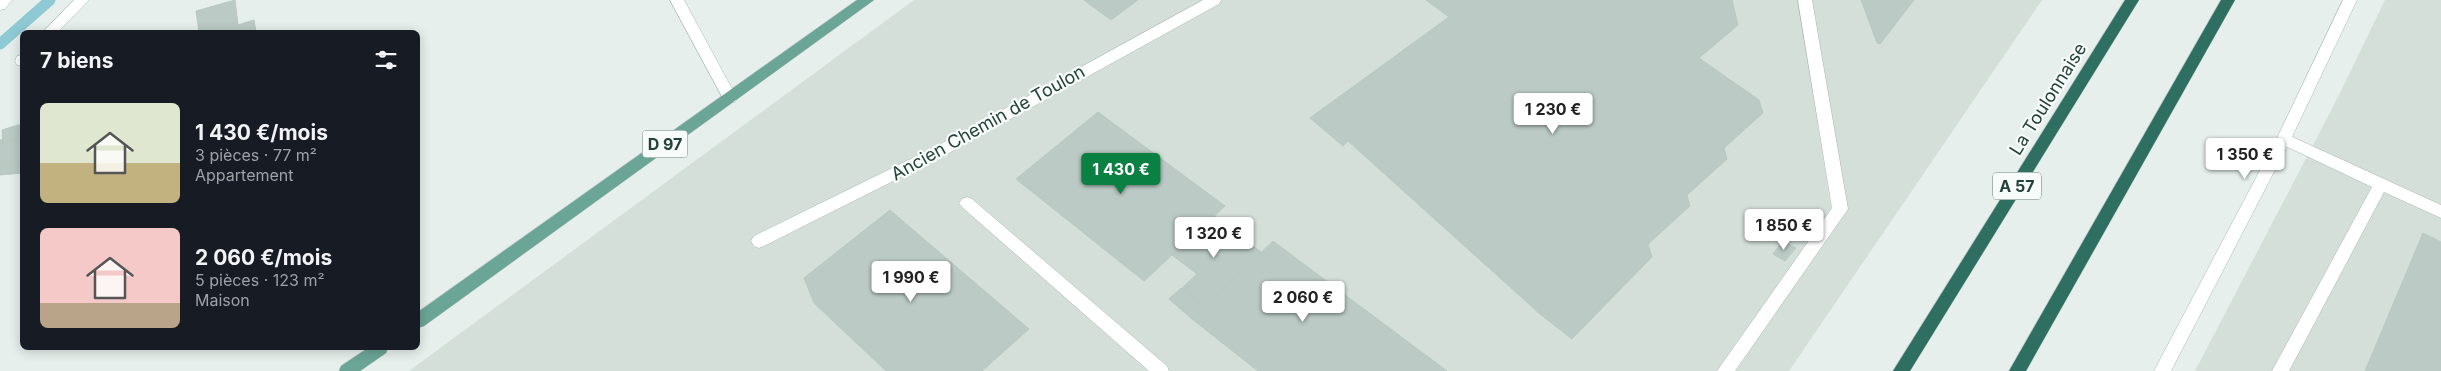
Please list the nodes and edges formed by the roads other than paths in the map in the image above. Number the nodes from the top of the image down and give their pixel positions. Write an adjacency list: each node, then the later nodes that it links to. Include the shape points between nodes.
1 (5, 0): 10 (street)
2 (82, 0): 11 (street)
3 (677, 0): 12 (street)
4 (867, 0): 12 (main road, D 97)
5 (1214, 0): 17 (street, Ancien Chemin de Toulon, via 942,150)
6 (1805, 0): 22 (street, via 1840,209)
7 (2132, 0): 23 (highway, La Toulonnaise / A 57)
8 (2228, 0): 24 (highway)
9 (2350, 0): 13 (street)
10 (0, 5)
11 (52, 30)
12 (730, 98): 18 (main road, D 97)
13 (2284, 139): 14 (street); 25 (street)
14 (2381, 184): 16 (street); 26 (street)
15 (967, 203): 21 (street)
16 (2441, 212)
17 (759, 241)
18 (420, 320)
19 (377, 350): 20 (main road)
20 (347, 371)
21 (1160, 371)
22 (1725, 371)
23 (1901, 371)
24 (2017, 371)
25 (2162, 371)
26 (2280, 371)

